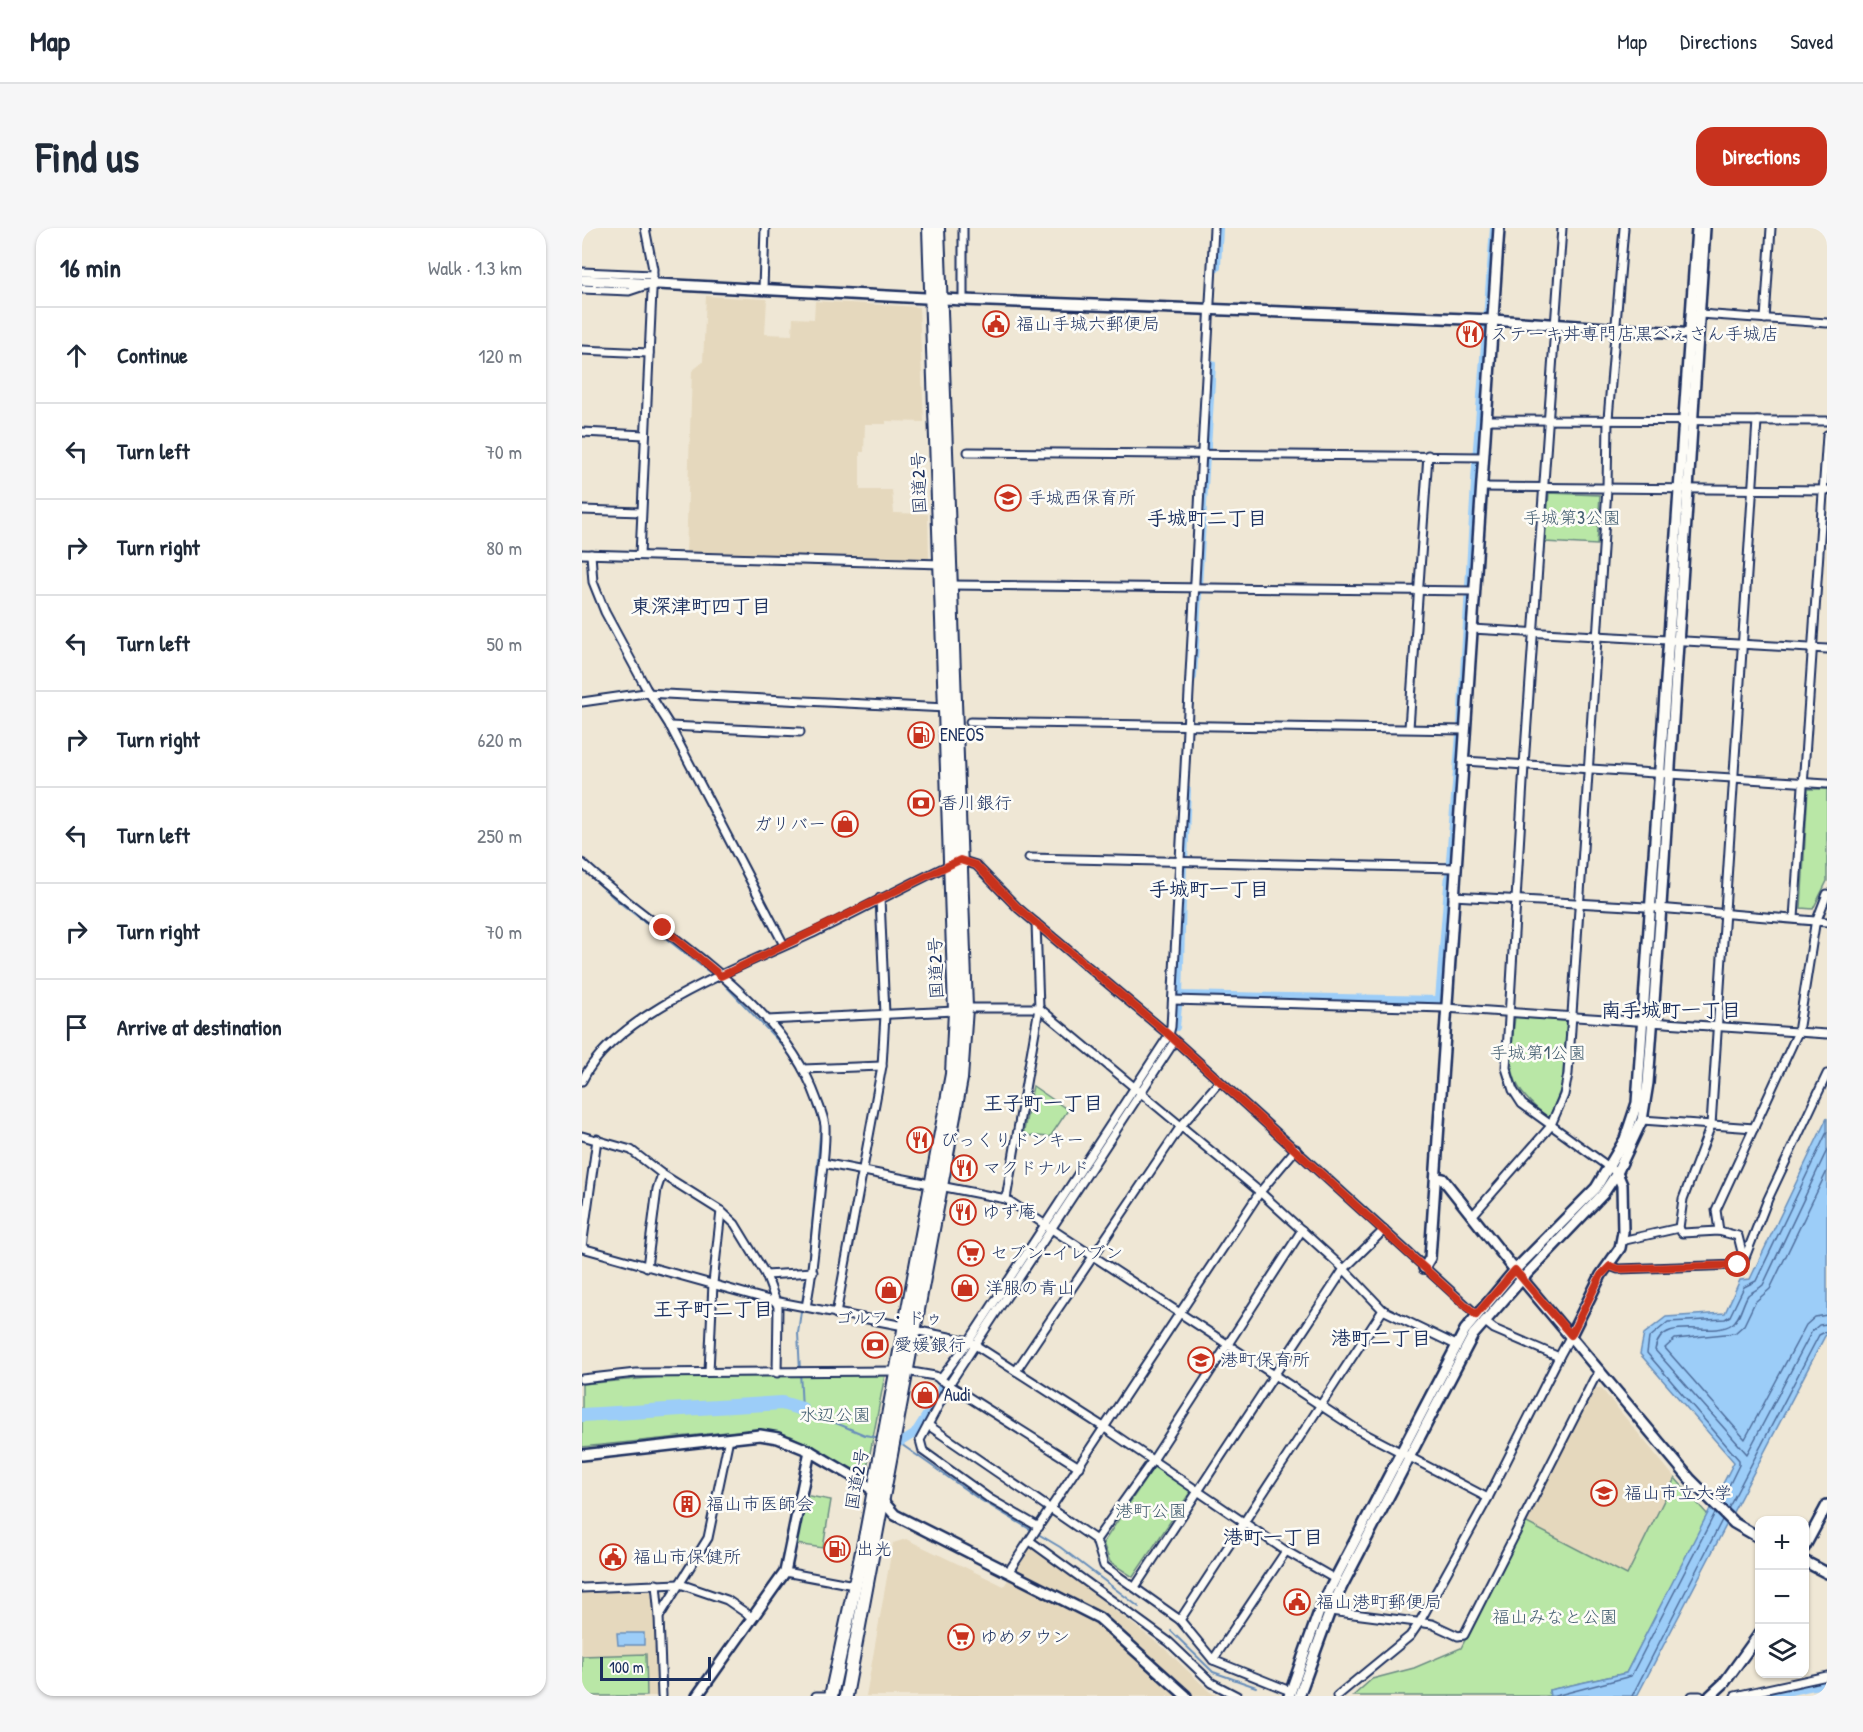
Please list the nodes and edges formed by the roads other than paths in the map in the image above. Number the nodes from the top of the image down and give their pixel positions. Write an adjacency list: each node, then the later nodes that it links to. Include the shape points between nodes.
1 (645, 228): 14 (street)
2 (765, 228): 17 (street)
3 (929, 228): 18 (highway, 国道2号)
4 (938, 228): 18 (highway, 国道2号)
5 (963, 228): 19 (street)
6 (1215, 228): 20 (street)
7 (1499, 228): 23 (street)
8 (1562, 228): 25 (street)
9 (1624, 228): 26 (street)
10 (1697, 228): 27 (street)
11 (1705, 228): 21 (street)
12 (1772, 228): 22 (street)
13 (582, 272): 14 (street)
14 (653, 279): 15 (street); 16 (street, via 629,291); 17 (street); 29 (street)
15 (582, 280)
16 (582, 289)
17 (763, 289): 18 (street)
18 (936, 297): 19 (street); 54 (highway, 国道2号)
19 (963, 300): 20 (street)
20 (1210, 309): 23 (street); 40 (street)
21 (1700, 314): 22 (street); 27 (street)
22 (1765, 319): 24 (street)
23 (1493, 320): 25 (street); 32 (street)
24 (1827, 323)
25 (1555, 325): 26 (street); 30 (street)
26 (1616, 330): 27 (street); 31 (street)
27 (1694, 334): 33 (street)
28 (582, 350): 29 (street)
29 (649, 353): 37 (street)
30 (1548, 419): 31 (street); 32 (street); 44 (street)
31 (1608, 419): 33 (street); 45 (street)
32 (1486, 420): 42 (street)
33 (1689, 421): 34 (street); 46 (street)
34 (1757, 421): 35 (street); 47 (street)
35 (1827, 421)
36 (582, 432): 37 (street)
37 (645, 435): 50 (street)
38 (1827, 435): 48 (street)
39 (968, 452): 40 (street)
40 (1202, 452): 41 (street); 56 (street)
41 (1428, 455): 42 (street); 57 (street)
42 (1484, 457): 43 (street)
43 (1482, 487): 44 (street); 58 (street)
44 (1543, 488): 45 (street); 60 (street)
45 (1607, 489): 46 (street); 61 (street)
46 (1684, 489): 47 (street); 62 (street)
47 (1752, 489): 48 (street); 63 (street)
48 (1825, 490): 64 (street)
49 (582, 510): 50 (street)
50 (641, 512): 53 (street)
51 (582, 554): 52 (street)
52 (591, 554): 53 (street); 66 (street, via 593,582 605,612)
53 (640, 555): 54 (street)
54 (945, 564): 55 (highway, 国道2号); 68 (highway, 国道2号)
55 (950, 585): 56 (street); 84 (highway, 国道2号)
56 (1194, 589): 57 (street); 71 (street)
57 (1419, 590): 58 (street); 72 (street)
58 (1474, 591): 59 (street)
59 (1472, 629): 60 (street); 73 (street)
60 (1534, 632): 61 (street); 76 (street)
61 (1597, 634): 62 (street); 77 (street)
62 (1674, 641): 63 (street); 78 (street)
63 (1742, 645): 64 (street); 79 (street)
64 (1812, 648): 65 (street); 80 (street)
65 (1827, 649)
66 (650, 693): 67 (street); 68 (street); 70 (street)
67 (582, 702)
68 (946, 708): 84 (highway, 国道2号)
69 (970, 722): 71 (street)
70 (670, 726): 74 (street); 98 (street)
71 (1185, 727): 72 (street); 85 (street)
72 (1409, 728): 73 (street)
73 (1465, 730): 75 (street)
74 (800, 732)
75 (1464, 761): 76 (street); 86 (street)
76 (1524, 765): 77 (street); 90 (street)
77 (1587, 770): 78 (street); 91 (street)
78 (1664, 775): 79 (street); 92 (street)
79 (1734, 779): 80 (street); 93 (street)
80 (1804, 782): 81 (street); 94 (street)
81 (1827, 784)
82 (1029, 858): 85 (street)
83 (582, 862): 99 (street, via 626,902)
84 (956, 862): 89 (street); 97 (street, via 976,865); 103 (highway, 国道2号)
85 (1179, 862): 86 (street); 100 (street)
86 (1455, 868): 88 (street)
87 (1827, 894): 95 (street)
88 (1453, 896): 90 (street); 102 (street)
89 (880, 898): 98 (street); 105 (street)
90 (1515, 900): 91 (street); 104 (street)
91 (1578, 903): 92 (street); 106 (street)
92 (1656, 908): 93 (street); 108 (street)
93 (1725, 913): 94 (street); 109 (street)
94 (1794, 918): 95 (street)
95 (1816, 920): 96 (street); 110 (street)
96 (1827, 922)
97 (1036, 923): 101 (street); 112 (street)
98 (784, 945): 99 (street)
99 (721, 976): 107 (street); 117 (street, via 658,1009 616,1039 597,1056)
100 (1173, 1000): 102 (street); 112 (street)
101 (1039, 1008): 103 (street); 119 (street); 135 (street)
102 (1445, 1008): 104 (street); 132 (street)
103 (961, 1010): 105 (street); 133 (highway, 国道2号, via 962,1079)
104 (1510, 1012): 106 (street); 123 (street, via 1508,1077 1521,1104)
105 (885, 1015): 107 (street); 114 (street)
106 (1572, 1017): 108 (street); 123 (street, via 1566,1085)
107 (767, 1020): 115 (street)
108 (1648, 1022): 109 (street); 120 (street, via 1648,1083); 130 (street, via 1636,1103)
109 (1717, 1027): 110 (street); 121 (street)
110 (1798, 1032): 111 (street); 124 (street)
111 (1827, 1034)
112 (1169, 1035): 113 (street); 119 (street)
113 (1174, 1042): 118 (street); 119 (street)
114 (882, 1066): 115 (street); 129 (street)
115 (803, 1069): 128 (street, via 825,1125)
116 (1827, 1074): 146 (street)
117 (582, 1081)
118 (1219, 1082): 122 (street); 127 (street)
119 (1139, 1091): 122 (street); 138 (street)
120 (1642, 1120): 121 (street); 130 (street)
121 (1711, 1125): 124 (street); 139 (street, via 1683,1199)
122 (1181, 1126): 134 (street); 145 (street)
123 (1550, 1127): 130 (street); 137 (street)
124 (1754, 1128): 142 (street, via 1715,1213)
125 (582, 1136): 126 (street)
126 (597, 1139): 131 (street, via 631,1150); 144 (street)
127 (1296, 1149): 134 (street); 141 (street)
128 (823, 1163): 129 (street); 152 (street)
129 (864, 1171): 133 (street); 159 (street)
130 (1614, 1171): 143 (street, via 1622,1185); 151 (street); 154 (street, via 1603,1194)
131 (662, 1174): 136 (street); 148 (street)
132 (1437, 1178): 137 (street, via 1443,1179); 149 (street, via 1430,1258)
133 (936, 1185): 135 (street); 162 (highway, 国道2号)
134 (1260, 1192): 140 (street); 160 (street)
135 (1006, 1199): 138 (street)
136 (721, 1211): 153 (street, via 747,1241); 155 (street)
137 (1473, 1215): 151 (street)
138 (1048, 1228): 145 (street); 164 (street)
139 (1679, 1228): 142 (street, via 1682,1233); 143 (street)
140 (1302, 1230): 150 (street); 166 (street)
141 (1384, 1230): 149 (street); 150 (street)
142 (1719, 1231): 146 (street, via 1738,1236)
143 (1622, 1242): 147 (street)
144 (582, 1248): 148 (street)
145 (1093, 1258): 160 (street); 169 (street)
146 (1744, 1260): 147 (street, via 1732,1267)
147 (1610, 1266): 163 (street, via 1601,1275)
148 (647, 1267): 155 (street)
149 (1424, 1268): 161 (street)
150 (1344, 1269): 158 (street); 174 (street)
151 (1515, 1270): 154 (street); 161 (street)
152 (813, 1272): 153 (street); 157 (street)
153 (766, 1275): 156 (street)
154 (1522, 1280): 161 (street); 163 (street)
155 (712, 1283): 156 (street); 171 (street)
156 (777, 1301): 157 (street); 172 (street)
157 (807, 1307): 159 (street)
158 (1383, 1310): 165 (street); 176 (street)
159 (836, 1314): 162 (street)
160 (1179, 1314): 166 (street); 178 (street)
161 (1480, 1318): 165 (street); 167 (street, via 1494,1329); 181 (street)
162 (909, 1328): 164 (street); 168 (highway, 国道2号)
163 (1571, 1335): 167 (street); 170 (street)
164 (972, 1343): 169 (street); 175 (street); 175 (street)
165 (1456, 1345): 181 (street)
166 (1227, 1346): 174 (street); 184 (street)
167 (1558, 1357): 188 (street)
168 (901, 1371): 172 (street); 175 (street, via 935,1376); 182 (highway, 国道2号)
169 (1016, 1371): 178 (street)
170 (1601, 1371): 194 (street, via 1710,1501 1734,1523); 213 (street, via 1464,1635)
171 (709, 1372): 172 (street); 173 (street, via 636,1372)
172 (777, 1373)
173 (582, 1378)
174 (1275, 1378): 176 (street); 187 (street)
175 (944, 1382): 177 (street); 185 (street)
176 (1322, 1406): 181 (street, via 1358,1430); 192 (street)
177 (928, 1425): 191 (street); 193 (street, via 920,1440 923,1451)
178 (1105, 1428): 184 (street); 185 (street)
179 (729, 1438): 180 (street, via 760,1435); 183 (street); 205 (street, via 708,1539)
180 (810, 1451): 186 (street); 201 (street)
181 (1405, 1453): 188 (street); 203 (street); 209 (street)
182 (884, 1454): 186 (highway, 国道2号); 189 (highway, 国道2号)
183 (582, 1455)
184 (1153, 1460): 187 (street); 197 (street)
185 (1079, 1467): 191 (street)
186 (873, 1490): 189 (street); 206 (highway, 国道2号)
187 (1198, 1490): 192 (street); 207 (street)
188 (1488, 1498): 213 (street)
189 (881, 1501): 200 (street, via 895,1515); 222 (highway, 国道2号)
190 (1827, 1505): 195 (street)
191 (1051, 1510): 193 (street); 197 (street)
192 (1245, 1523): 198 (street); 212 (street)
193 (1038, 1528): 196 (street)
194 (1755, 1535)
195 (1809, 1539)
196 (1030, 1540): 200 (street); 224 (street, via 1169,1642 1212,1683)
197 (1096, 1540): 207 (street, via 1104,1566)
198 (1286, 1551): 203 (street); 215 (street)
199 (1809, 1565): 202 (street)
200 (1009, 1571): 223 (street, via 1099,1618)
201 (785, 1572): 206 (street); 211 (street)
202 (1827, 1574)
203 (1335, 1579): 217 (street)
204 (656, 1584): 205 (street); 208 (street); 210 (street)
205 (680, 1584): 210 (street); 211 (street, via 727,1600)
206 (854, 1585): 221 (highway, 国道2号)
207 (1135, 1587): 212 (street)
208 (582, 1588)
209 (1330, 1611): 213 (street); 225 (street)
210 (659, 1617): 218 (street)
211 (753, 1618): 219 (street)
212 (1180, 1620): 215 (street)
213 (1419, 1623): 226 (street, via 1410,1636)
214 (1755, 1640): 229 (street)
215 (1213, 1660): 217 (street)
216 (1827, 1676): 230 (street)
217 (1289, 1694)
218 (662, 1696)
219 (697, 1696)
220 (816, 1696): 221 (street)
221 (831, 1696)
222 (846, 1696)
223 (1186, 1696)
224 (1237, 1696)
225 (1299, 1696)
226 (1336, 1696)
227 (1692, 1696): 228 (street)
228 (1700, 1696)
229 (1710, 1696)
230 (1735, 1696)

